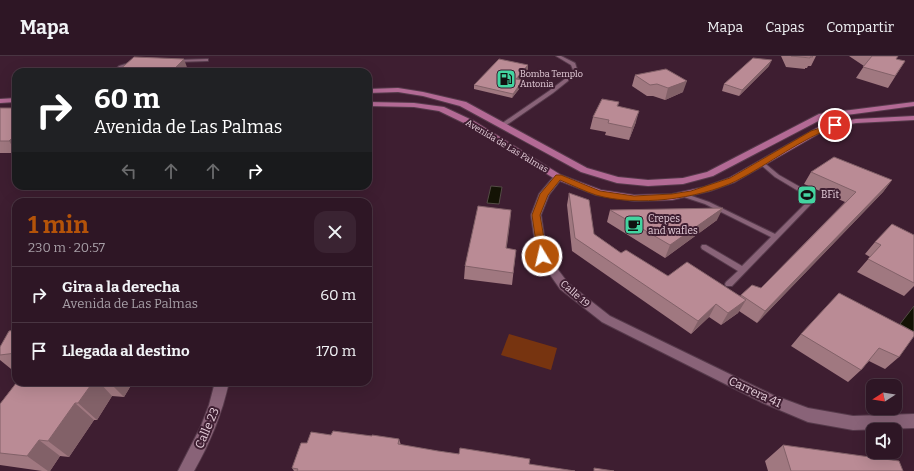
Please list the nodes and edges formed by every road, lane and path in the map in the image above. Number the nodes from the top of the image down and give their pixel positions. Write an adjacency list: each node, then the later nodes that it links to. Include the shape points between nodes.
1 (558, 56): 12 (lane, via 573,64 576,72 552,92)
2 (170, 60): 3 (lane)
3 (206, 60)
4 (136, 62): 5 (lane)
5 (120, 68)
6 (372, 91): 12 (main road, Avenida de Las Palmas, via 398,90 463,104)
7 (12, 100): 8 (main road)
8 (0, 101)
9 (372, 104): 14 (main road, Avenida de Las Palmas, via 414,104 450,112)
10 (914, 104): 12 (main road, Avenida de Las Palmas, via 822,116 710,174 683,182 648,183 617,180 584,170)
11 (914, 118): 13 (main road, Avenida de Las Palmas, via 856,121 825,127)
12 (503, 125)
13 (762, 164): 15 (main road, Avenida de Las Palmas, via 719,185); 16 (lane, via 806,193 812,200)
14 (558, 177): 15 (main road, Avenida de Las Palmas, via 599,193 634,198); 20 (street, Calle 19, via 544,194 536,215 542,256 564,286)
15 (683, 195): 16 (lane, via 707,203)
16 (774, 236): 18 (lane)
17 (704, 247): 18 (lane)
18 (741, 270): 19 (lane)
19 (729, 284)
20 (606, 320): 22 (street, Carrera 41, via 768,399 808,415 853,423)
21 (221, 386): 23 (street, Calle 23, via 219,402 200,448)
22 (914, 421)
23 (186, 471)

